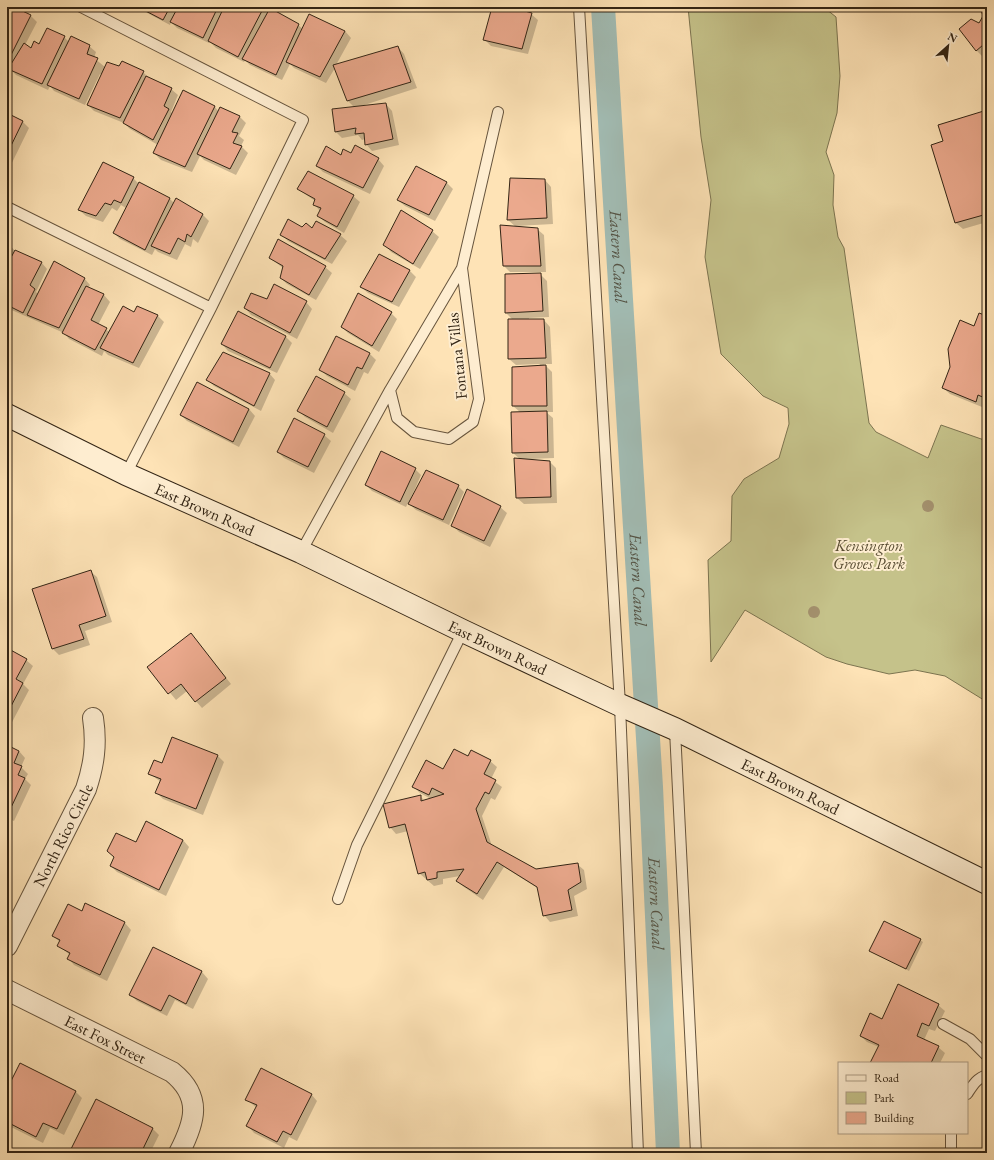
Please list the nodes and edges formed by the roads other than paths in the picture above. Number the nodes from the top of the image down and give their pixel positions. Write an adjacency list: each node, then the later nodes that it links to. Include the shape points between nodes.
1 (81, 7): 6 (lane, via 303,120)
2 (579, 7): 12 (lane)
3 (498, 112): 5 (lane, Fontana Villas)
4 (7, 207): 6 (lane)
5 (462, 268): 7 (lane, Fontana Villas); 7 (lane, Fontana Villas, via 479,399 473,422 449,439 414,432 397,418)
6 (212, 308): 9 (lane)
7 (390, 390): 10 (lane, Fontana Villas)
8 (7, 415): 9 (main road, East Brown Road)
9 (126, 474): 10 (main road, East Brown Road)
10 (302, 552): 11 (main road, East Brown Road)
11 (463, 631): 12 (main road, East Brown Road); 16 (lane, via 356,845)
12 (620, 705): 14 (main road, East Brown Road); 25 (lane)
13 (93, 718): 17 (street, North Rico Circle, via 95,754 86,789)
14 (675, 729): 15 (main road, East Brown Road); 26 (lane)
15 (987, 883)
16 (338, 898)
17 (7, 946)
18 (7, 990): 24 (street, East Fox Street, via 172,1072 188,1089 193,1101 192,1124)
19 (943, 1024): 20 (lane, via 970,1039)
20 (987, 1056)
21 (987, 1075): 22 (lane, via 981,1077)
22 (968, 1093)
23 (951, 1134): 27 (lane)
24 (180, 1153)
25 (638, 1153)
26 (696, 1153)
27 (951, 1153)

